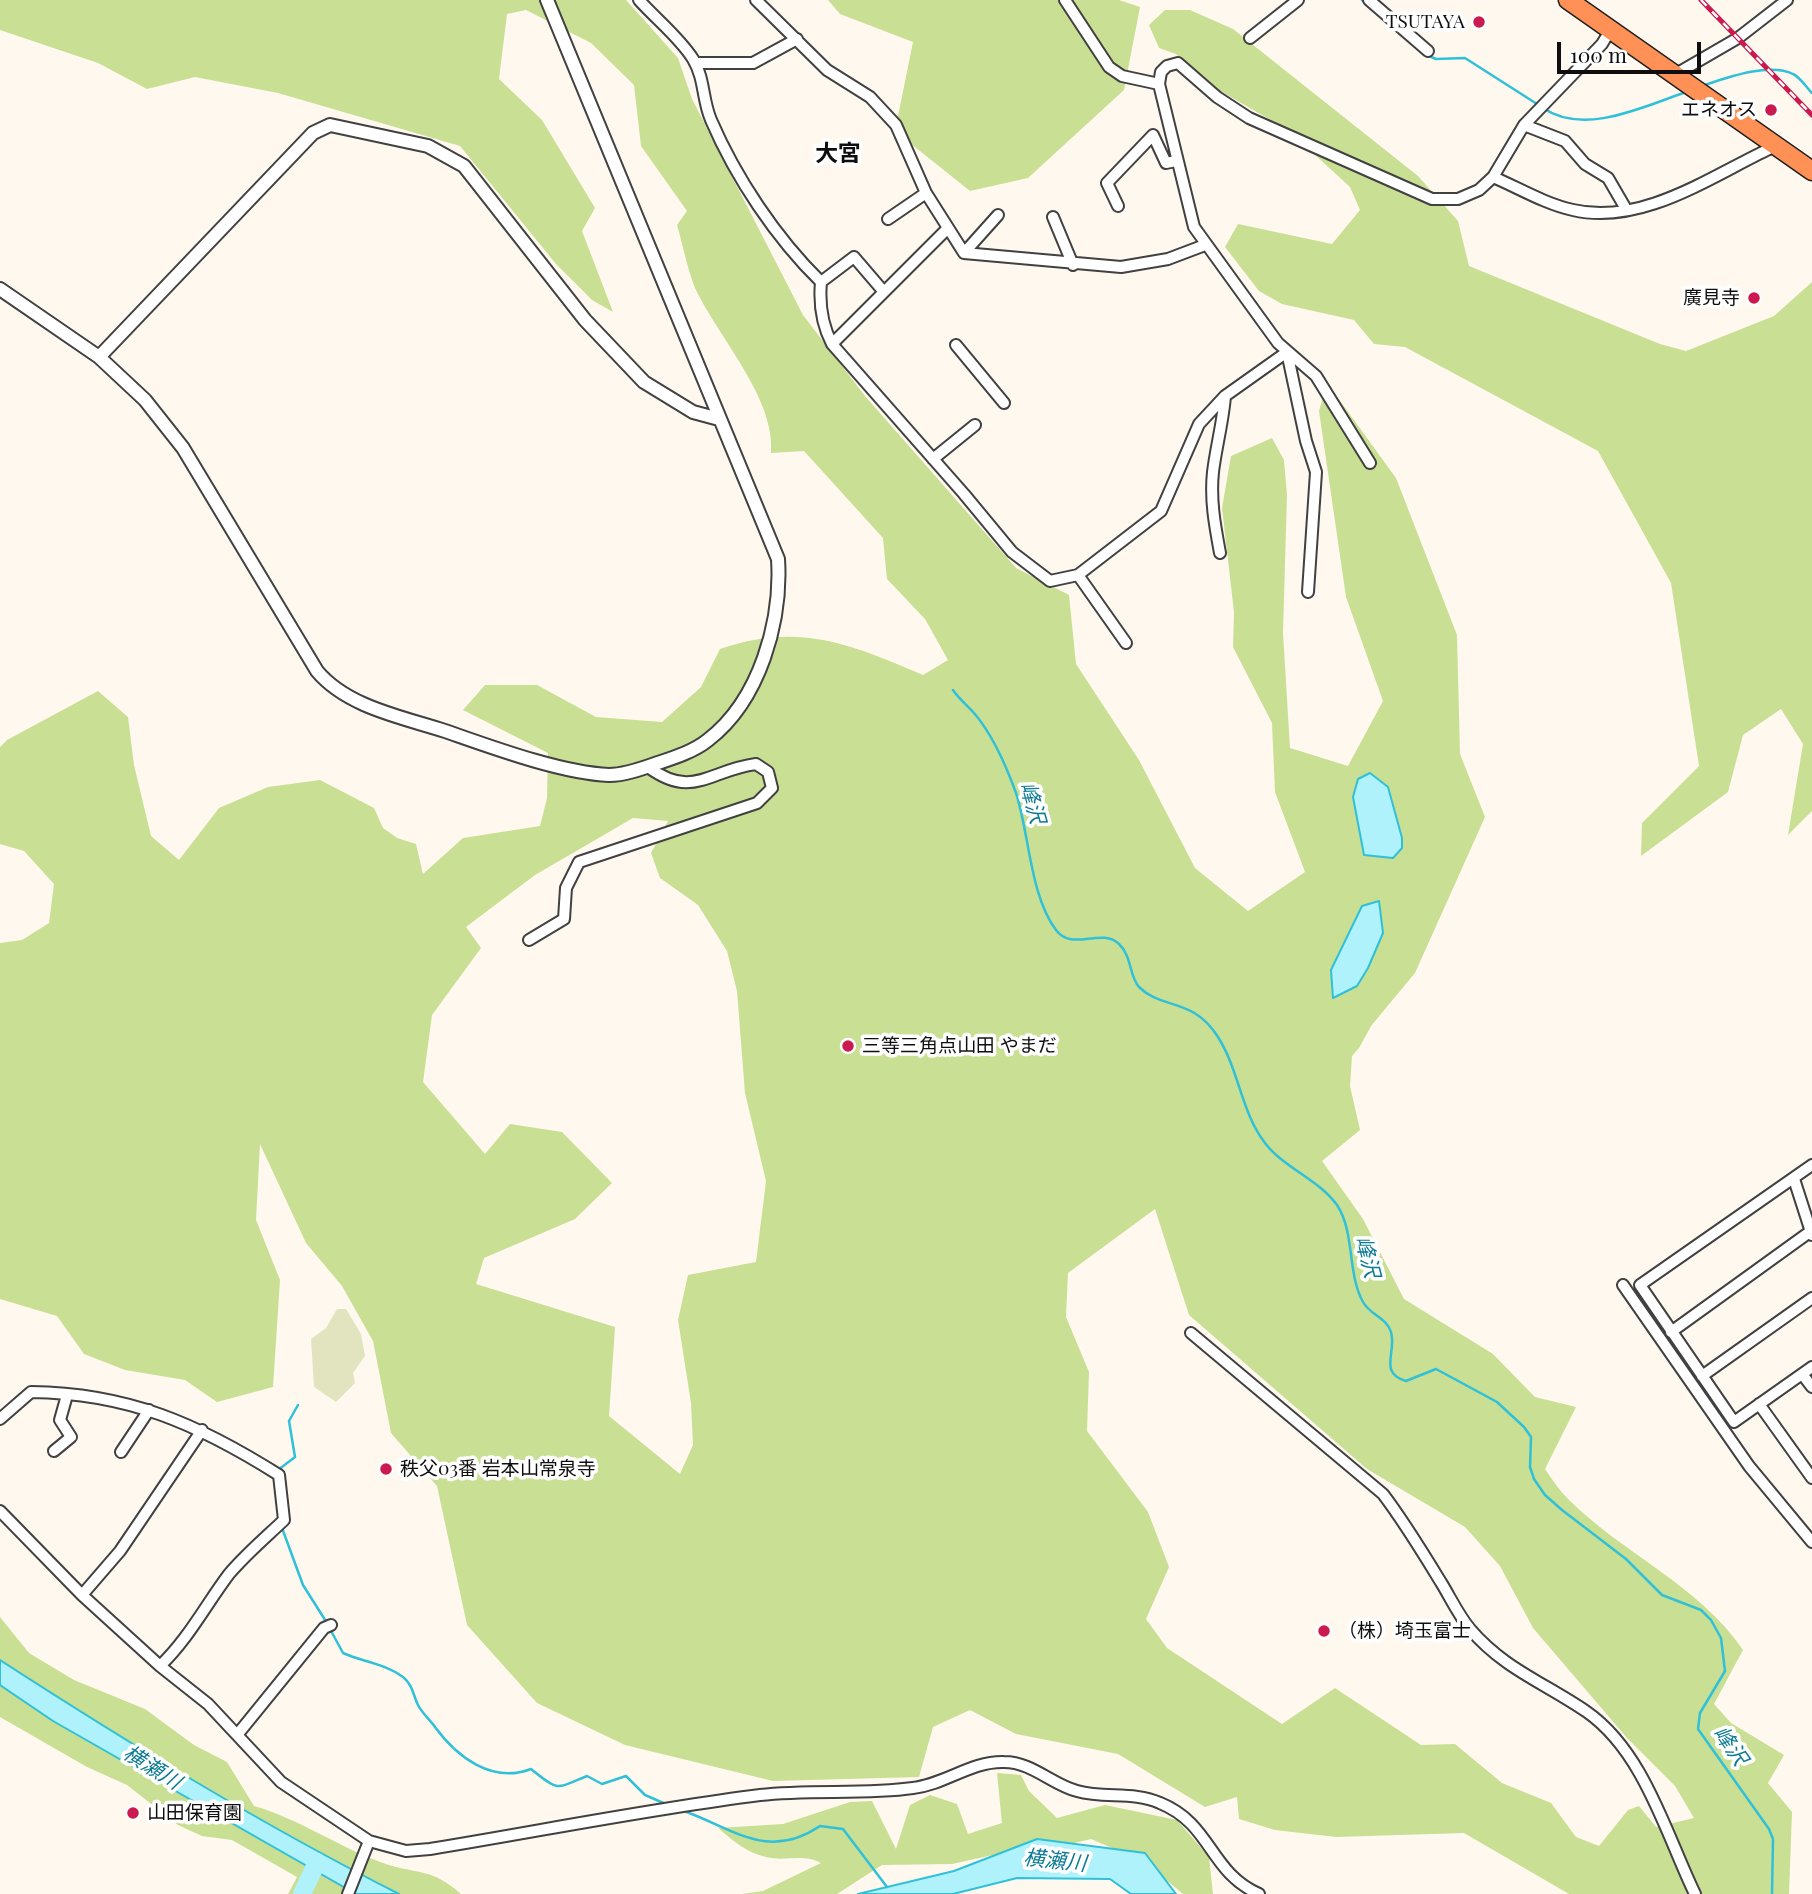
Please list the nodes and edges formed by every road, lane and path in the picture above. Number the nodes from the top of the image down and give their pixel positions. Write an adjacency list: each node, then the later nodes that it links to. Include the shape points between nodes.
1 (547, 0): 40 (street)
2 (639, 0): 13 (street)
3 (757, 0): 11 (street)
4 (1065, 0): 15 (street, via 1109,67 1122,76)
5 (1298, 0): 10 (street)
6 (1369, 0): 12 (street)
7 (1568, 0): 9 (highway)
8 (1787, 0): 14 (street, via 1738,38)
9 (1611, 29): 14 (highway); 16 (street)
10 (1250, 38)
11 (797, 39): 13 (street, via 753,63); 21 (street, via 827,70 870,97 896,125)
12 (1428, 51)
13 (695, 63): 31 (street, via 702,77 704,104 719,138 766,217)
14 (1675, 74): 17 (highway)
15 (1158, 84): 18 (street); 20 (street, via 1161,72 1178,63 1249,118 1432,199 1469,196)
16 (1524, 125): 20 (street); 23 (street, via 1565,141 1585,164 1608,178)
17 (1773, 142): 19 (highway); 23 (street, via 1769,149 1654,205)
18 (1176, 161): 22 (street, via 1166,163 1153,135 1107,183); 28 (street, via 1194,227)
19 (1812, 171)
20 (1493, 177): 23 (street, via 1574,210)
21 (926, 193): 26 (street); 27 (street)
22 (1118, 206)
23 (1626, 209)
24 (998, 215): 29 (street)
25 (1053, 217): 30 (street)
26 (888, 219)
27 (947, 229): 29 (street); 33 (street)
28 (1205, 246): 30 (street, via 1168,259 1121,267); 36 (street)
29 (964, 253): 30 (street)
30 (1073, 265)
31 (821, 282): 33 (street, via 855,257); 34 (street, via 825,331)
32 (0, 289): 37 (street)
33 (884, 292): 34 (street)
34 (832, 344): 42 (street)
35 (956, 345): 39 (street)
36 (1287, 352): 38 (street); 43 (street, via 1316,376); 46 (street, via 1316,472)
37 (99, 357): 40 (street, via 313,132 330,125 428,146 464,166 585,320 644,382 693,412); 48 (street, via 145,400 183,448 331,688 384,711 558,765 609,775)
38 (1225, 396): 44 (street, via 1212,506); 45 (street, via 1189,441 1161,511)
39 (1004, 403)
40 (719, 419): 48 (street, via 778,559 780,593 775,622 767,653 728,719 708,740)
41 (975, 425): 42 (street)
42 (933, 459): 45 (street, via 1012,552 1051,581)
43 (1370, 463)
44 (1220, 554)
45 (1078, 575): 47 (street)
46 (1308, 592)
47 (1126, 643)
48 (648, 766): 49 (street, via 666,780 689,784 737,766 756,764 768,772 772,788 757,803 579,862 566,888 564,919)
49 (529, 940)
50 (1812, 1165): 51 (street)
51 (1794, 1179): 52 (street); 55 (street, via 1640,1285)
52 (1811, 1233): 55 (street)
53 (1623, 1284): 69 (street, via 1749,1466)
54 (1812, 1298): 58 (street)
55 (1671, 1332): 58 (street)
56 (1191, 1333): 77 (street, via 1383,1494 1487,1648 1607,1730 1630,1760)
57 (1807, 1370): 59 (street); 61 (street)
58 (1702, 1376): 61 (street, via 1734,1422)
59 (1812, 1387)
60 (67, 1395): 62 (street, via 89,1395); 63 (street, via 31,1392); 65 (street, via 60,1420 71,1437)
61 (1759, 1404): 67 (street)
62 (149, 1410): 64 (street); 66 (street)
63 (0, 1419)
64 (202, 1430): 70 (street, via 120,1551); 72 (street, via 279,1475 284,1520 229,1575 183,1643)
65 (54, 1451)
66 (121, 1452)
67 (1812, 1478)
68 (0, 1511): 70 (street)
69 (1812, 1542)
70 (82, 1595): 72 (street)
71 (331, 1625): 73 (street)
72 (160, 1666): 73 (street, via 208,1704)
73 (237, 1735): 74 (street, via 281,1782)
74 (367, 1846): 75 (street); 76 (street, via 430,1849 759,1795 913,1788 945,1780 978,1764 1006,1762 1030,1767 1074,1790 1145,1797 1182,1813 1231,1879)
75 (348, 1894)
76 (1259, 1894)
77 (1695, 1894)

